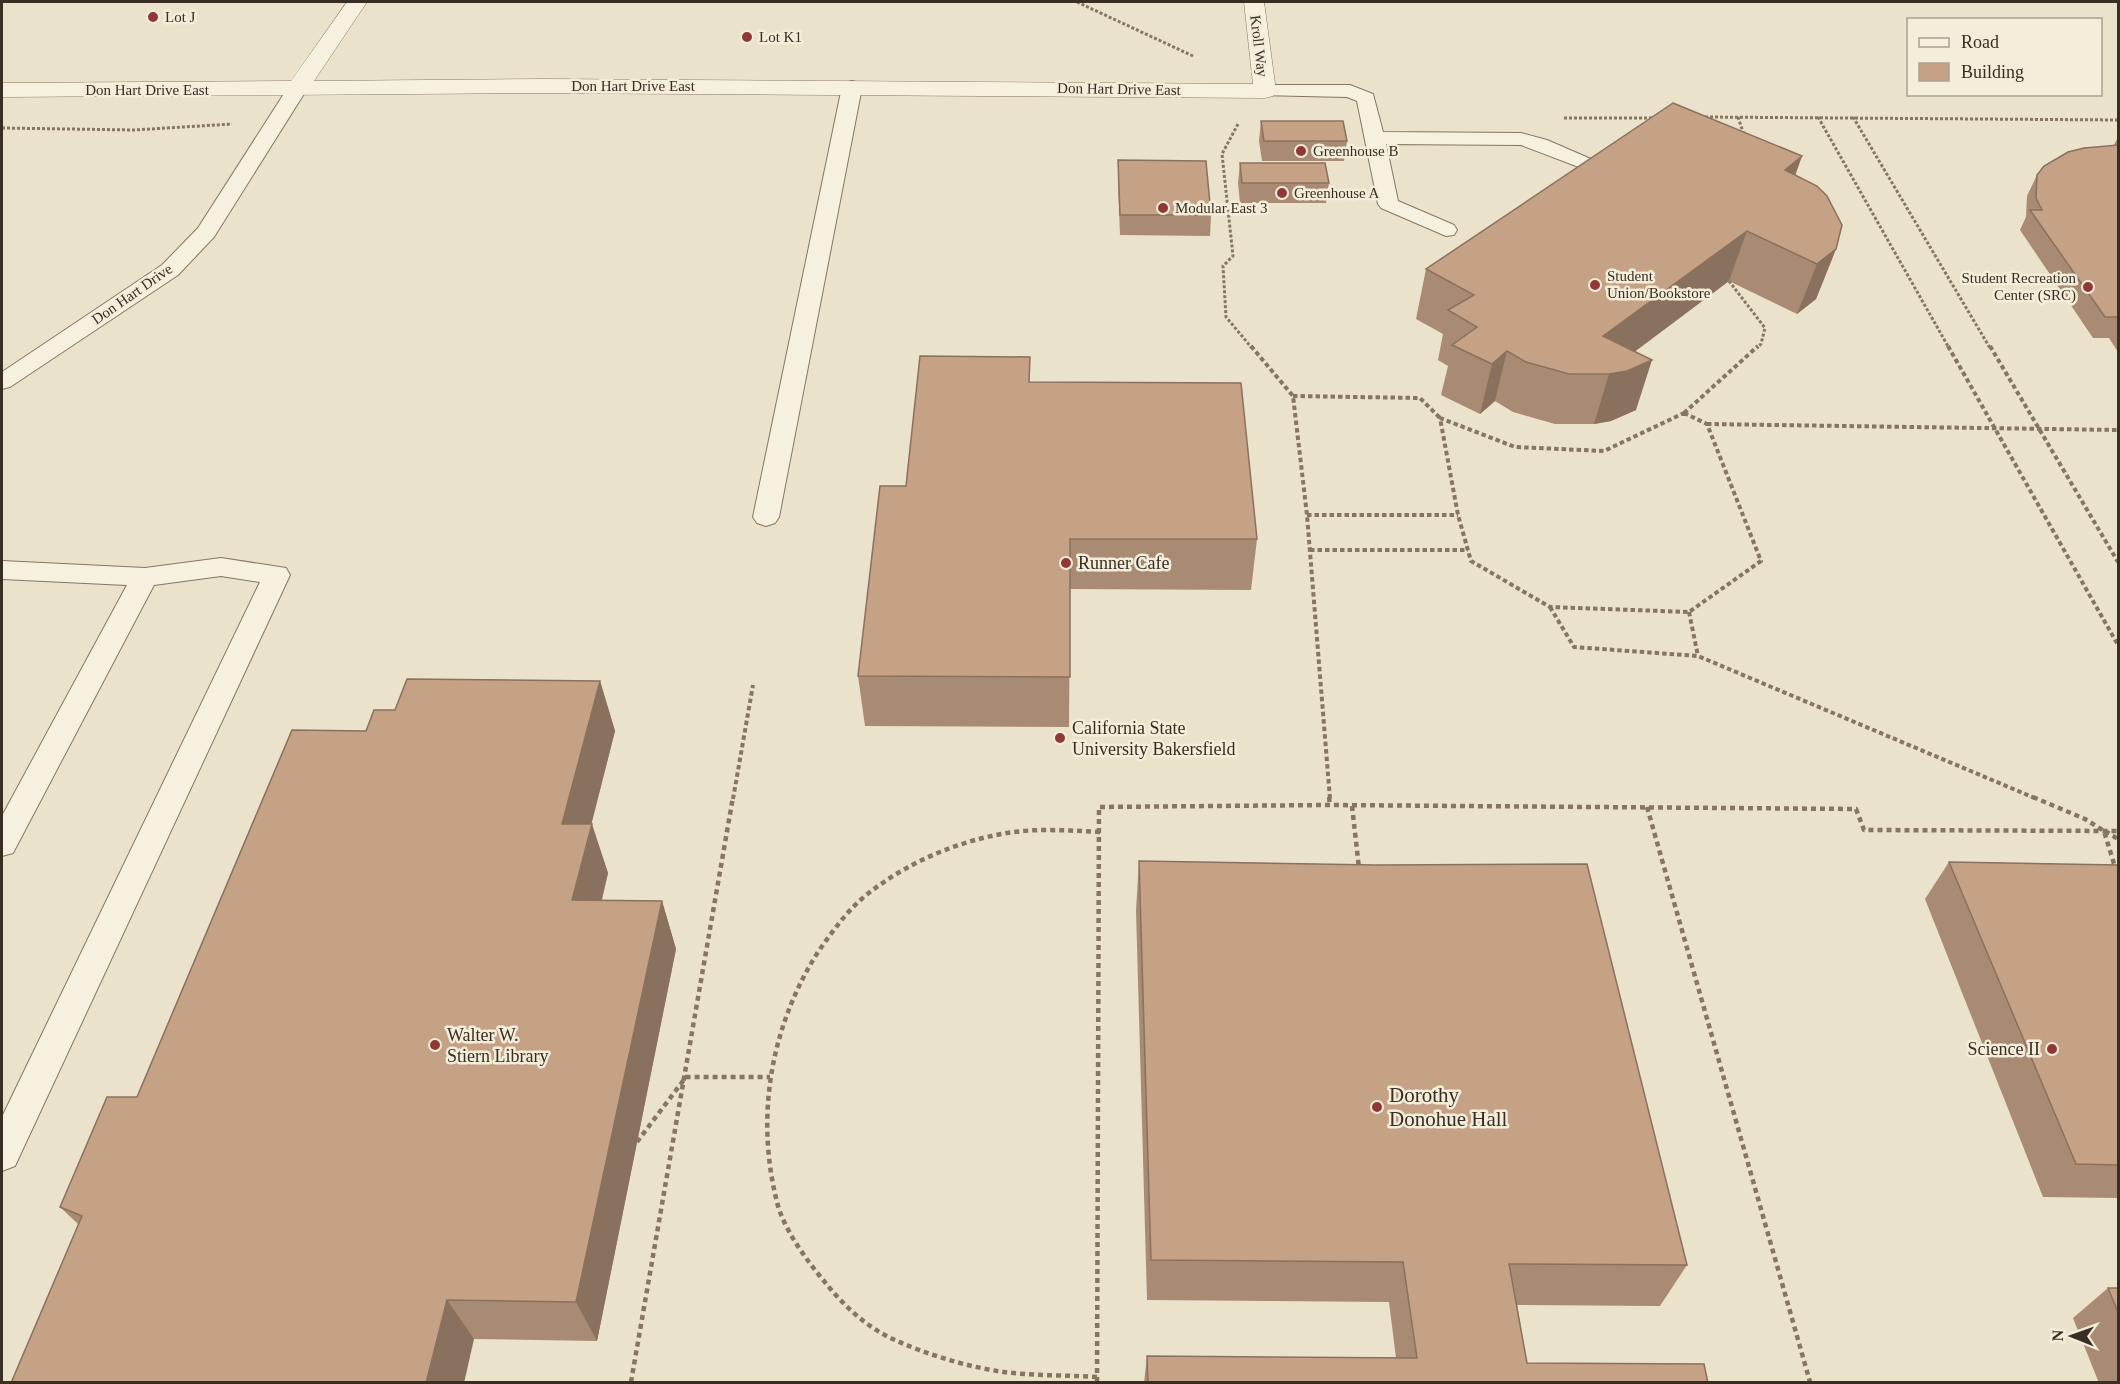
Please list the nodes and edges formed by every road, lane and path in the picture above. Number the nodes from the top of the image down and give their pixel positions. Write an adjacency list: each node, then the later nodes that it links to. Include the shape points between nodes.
1 (357, 2): 6 (street)
2 (1077, 2): 4 (path)
3 (1254, 2): 8 (street, Kroll Way)
4 (1194, 57)
5 (852, 87): 6 (street, Don Hart Drive East); 8 (street, Don Hart Drive East); 34 (lane)
6 (297, 89): 7 (street, Don Hart Drive East); 24 (lane, Don Hart Drive, via 206,232 170,270)
7 (2, 90)
8 (1264, 91): 19 (lane, via 1359,94 1366,98)
9 (1704, 117): 10 (path)
10 (1738, 117): 11 (path); 20 (path, via 1744,135)
11 (1818, 117): 12 (path); 29 (path)
12 (1852, 117): 16 (path); 30 (path)
13 (1241, 118): 25 (path, via 1222,154 1233,256 1223,266 1226,317)
14 (1554, 118): 15 (path)
15 (1658, 118)
16 (2118, 120)
17 (235, 124): 18 (path, via 153,130)
18 (2, 128)
19 (1375, 138): 21 (lane, via 1521,139); 22 (lane, via 1388,204)
20 (1739, 143)
21 (1584, 163)
22 (1446, 230)
23 (1729, 281): 26 (path, via 1765,328 1761,344)
24 (2, 382)
25 (1293, 396): 27 (path, via 1420,398); 32 (path)
26 (1684, 413): 27 (path, via 1604,451 1515,447); 28 (path)
27 (1440, 418): 33 (path)
28 (1707, 424): 29 (path); 41 (path, via 1761,561)
29 (1996, 428): 30 (path); 42 (path)
30 (2038, 428): 31 (path); 37 (path)
31 (2118, 430)
32 (1307, 515): 33 (path); 35 (path)
33 (1458, 515): 36 (path)
34 (766, 517)
35 (1310, 550): 36 (path); 45 (path)
36 (1468, 550): 40 (path, via 1471,561)
37 (2118, 562)
38 (2, 570): 39 (lane)
39 (145, 577): 52 (lane); 58 (lane, via 221,567 277,575)
40 (1550, 608): 41 (path); 43 (path, via 1574,648)
41 (1689, 612): 43 (path)
42 (2118, 645)
43 (1698, 656): 48 (path, via 2085,819)
44 (753, 685): 55 (path)
45 (1330, 805): 46 (path); 50 (path, via 1099,807)
46 (1352, 806): 47 (path); 53 (path)
47 (1647, 807): 48 (path, via 1856,809 1864,830); 61 (path)
48 (2104, 831): 49 (path); 51 (path); 54 (path)
49 (2118, 831)
50 (1101, 832): 56 (path, via 1040,830 960,845 912,864 865,896 834,928 804,973 782,1024); 59 (path)
51 (2118, 839)
52 (2, 843)
53 (1359, 870)
54 (2116, 870)
55 (686, 1077): 56 (path); 57 (path); 60 (path)
56 (770, 1077): 59 (path, via 766,1140 777,1204 803,1255 844,1306 894,1340 949,1359 1004,1372)
57 (637, 1142)
58 (2, 1154)
59 (1097, 1380)
60 (632, 1383)
61 (1810, 1383)

